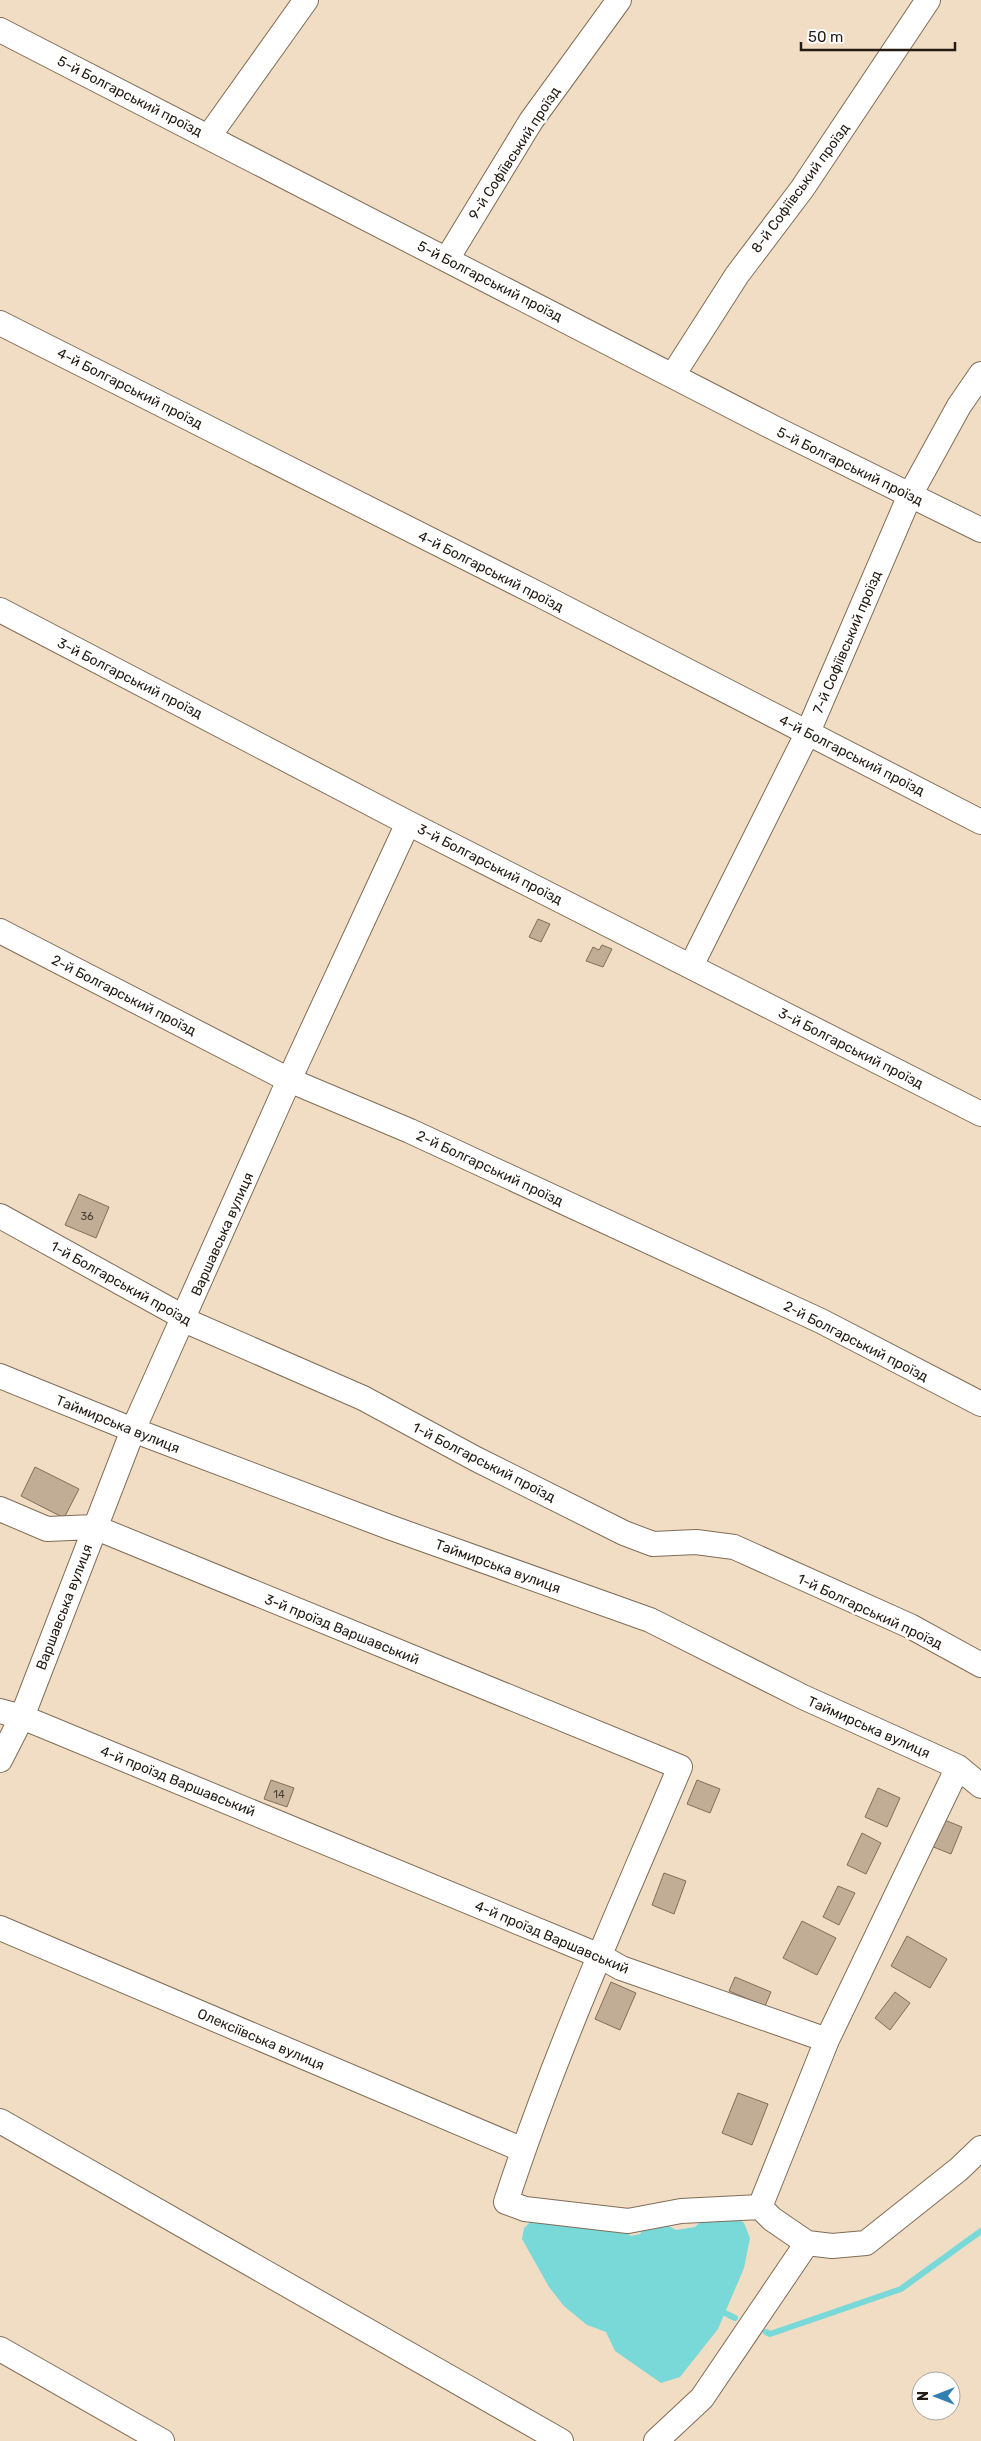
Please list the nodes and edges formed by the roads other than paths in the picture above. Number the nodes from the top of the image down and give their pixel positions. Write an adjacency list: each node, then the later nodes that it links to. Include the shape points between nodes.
1 (306, 0): 5 (street)
2 (619, 0): 6 (street, 9-й Софіївський проїзд, via 532,121)
3 (928, 0): 9 (street, 8-й Софіївський проїзд, via 802,190 736,275)
4 (0, 30): 5 (street, 5-й Болгарський проїзд)
5 (209, 136): 6 (street, 5-й Болгарський проїзд)
6 (447, 259): 9 (street, 5-й Болгарський проїзд)
7 (0, 323): 13 (street, 4-й Болгарський проїзд)
8 (981, 374): 10 (street, 7-й Софіївський проїзд, via 959,406)
9 (672, 376): 10 (street, 5-й Болгарський проїзд)
10 (910, 495): 11 (street, 5-й Болгарський проїзд); 13 (street, 7-й Софіївський проїзд)
11 (981, 530)
12 (0, 610): 15 (street, 3-й Болгарський проїзд)
13 (808, 732): 14 (street, 4-й Болгарський проїзд); 17 (street, 7-й Софіївський проїзд)
14 (981, 822)
15 (408, 823): 17 (street, 3-й Болгарський проїзд); 18 (street, Варшавська вулиця)
16 (0, 931): 18 (street, 2-й Болгарський проїзд)
17 (690, 966): 19 (street, 3-й Болгарський проїзд)
18 (289, 1080): 21 (street, Варшавська вулиця); 23 (street, 2-й Болгарський проїзд, via 410,1132 821,1321)
19 (981, 1114)
20 (0, 1216): 21 (street, 1-й Болгарський проїзд)
21 (184, 1320): 24 (street, Варшавська вулиця); 27 (street, 1-й Болгарський проїзд, via 363,1398 624,1533 653,1544 696,1542 734,1547 910,1626)
22 (0, 1376): 24 (street, Таймирська вулиця)
23 (981, 1404)
24 (133, 1430): 26 (street, Варшавська вулиця); 30 (street, Таймирська вулиця, via 389,1528 650,1620 803,1697)
25 (0, 1509): 26 (street, 3-й проїзд Варшавський, via 47,1529)
26 (94, 1527): 28 (street, Варшавська вулиця); 33 (street, 3-й проїзд Варшавський, via 680,1768)
27 (981, 1665)
28 (11, 1714): 29 (street, Варшавська вулиця); 33 (street, 4-й проїзд Варшавський)
29 (0, 1760)
30 (958, 1768): 31 (street, Таймирська вулиця); 34 (street)
31 (981, 1786)
32 (0, 1928): 37 (street, Олексіївська вулиця)
33 (600, 1956): 34 (street, 4-й проїзд Варшавський, via 621,1968); 37 (street)
34 (826, 2040): 38 (street)
35 (0, 2121): 42 (street)
36 (981, 2148): 39 (street, via 959,2170 866,2243 832,2246)
37 (523, 2150): 38 (street, via 506,2202 525,2209 628,2221 681,2211)
38 (760, 2208): 39 (street)
39 (807, 2243): 43 (street, via 702,2398)
40 (0, 2350): 41 (street)
41 (162, 2441)
42 (561, 2441)
43 (656, 2441)

